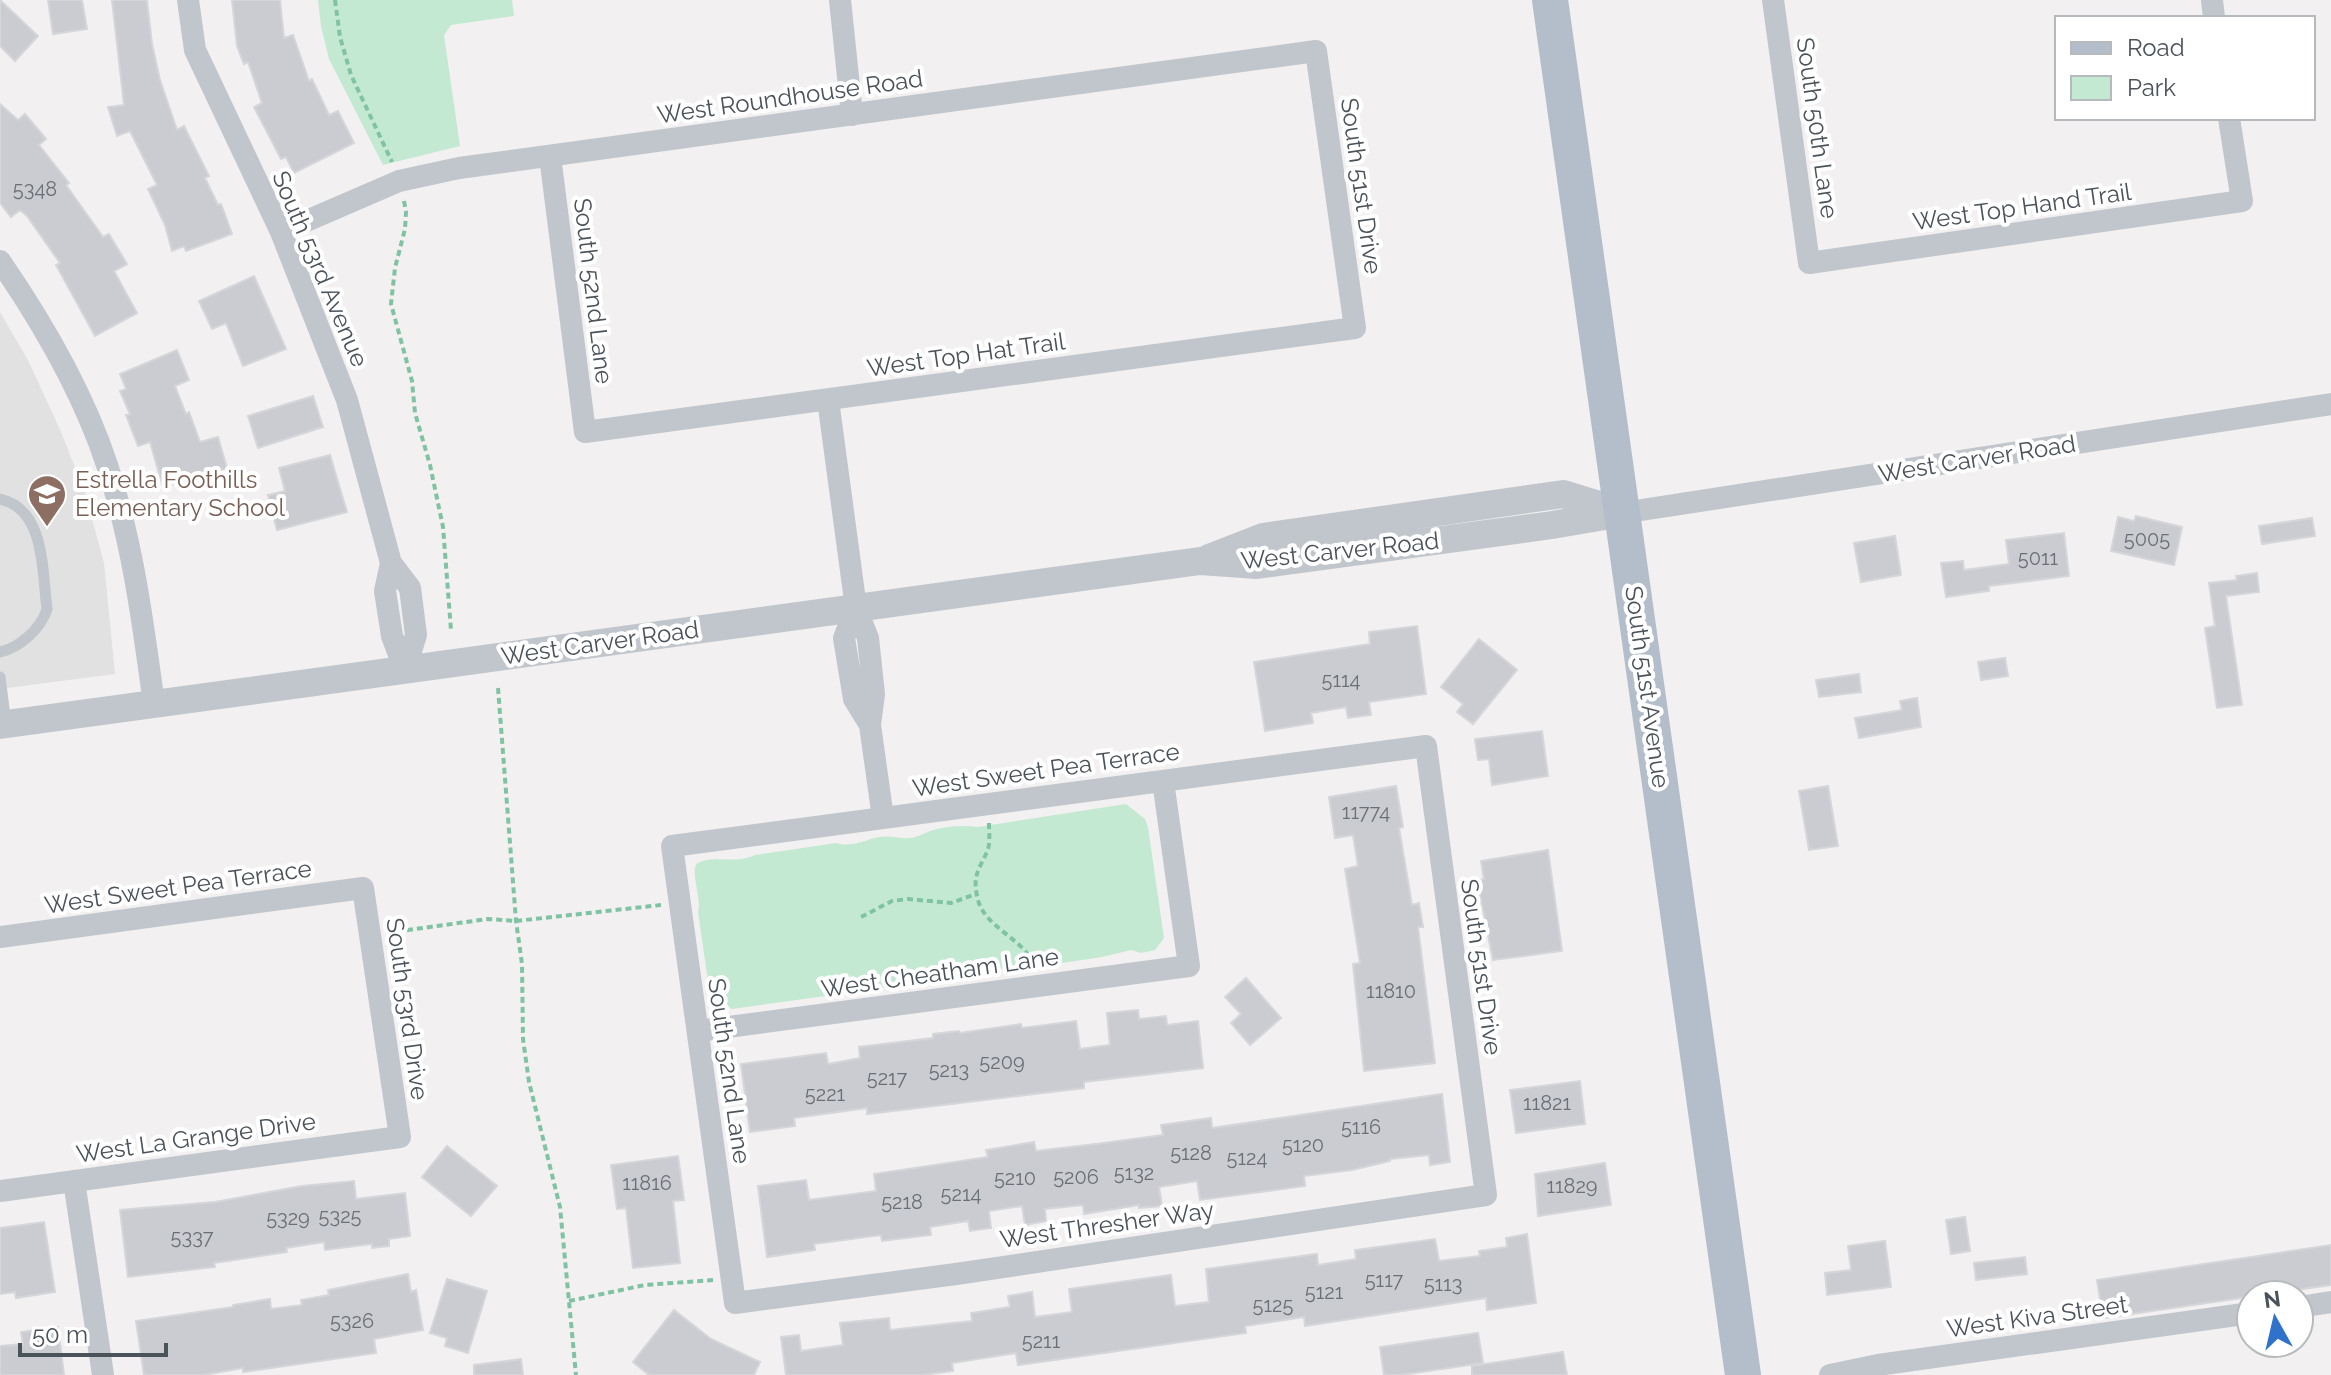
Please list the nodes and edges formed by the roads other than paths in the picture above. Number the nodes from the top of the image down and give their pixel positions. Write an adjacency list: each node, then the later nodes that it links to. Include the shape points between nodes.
1 (188, 0): 9 (street, South 53rd Avenue, via 195,50)
2 (840, 0): 6 (street)
3 (1550, 0): 17 (main road, South 51st Avenue)
4 (1774, 0): 11 (street, South 50th Lane)
5 (1316, 51): 6 (street, West Roundhouse Road); 12 (street, South 51st Drive)
6 (852, 115): 8 (street, West Roundhouse Road)
7 (2229, 120): 11 (street, West Top Hand Trail, via 2242,201)
8 (550, 156): 9 (street, West Roundhouse Road, via 399,181); 15 (street, South 52nd Lane)
9 (281, 232): 20 (street, South 53rd Avenue, via 347,400 391,563 385,591 392,636)
10 (0, 261): 22 (street, via 70,375 107,465 137,590)
11 (1809, 263)
12 (1355, 328): 13 (street, West Top Hat Trail)
13 (828, 400): 15 (street, West Top Hat Trail); 18 (street)
14 (2331, 404): 17 (street, West Carver Road)
15 (585, 432)
16 (0, 499): 19 (lane, via 32,522 47,609 30,634)
17 (1622, 513): 18 (street, West Carver Road, via 1257,565 1200,561); 38 (main road, South 51st Avenue)
18 (856, 608): 20 (street, West Carver Road); 26 (street, via 868,638 874,694 870,725)
19 (0, 652)
20 (405, 670): 22 (street, West Carver Road)
21 (0, 677): 23 (lane)
22 (154, 704): 23 (street, West Carver Road)
23 (3, 725)
24 (1426, 746): 25 (street, West Sweet Pea Terrace); 34 (street, South 51st Drive)
25 (1163, 781): 26 (street, West Sweet Pea Terrace); 30 (street, West Cheatham Lane, via 1189,966)
26 (883, 818): 27 (street, West Sweet Pea Terrace)
27 (672, 846): 30 (street, South 52nd Lane)
28 (363, 888): 29 (street, West Sweet Pea Terrace); 31 (street, South 53rd Drive)
29 (0, 937)
30 (698, 1031): 35 (street, South 52nd Lane)
31 (400, 1137): 32 (street, West La Grange Drive)
32 (74, 1181): 33 (street, West La Grange Drive); 37 (street)
33 (0, 1191)
34 (1486, 1195): 35 (street, West Thresher Way)
35 (735, 1303)
36 (2235, 1315): 39 (street, West Kiva Street)
37 (103, 1375)
38 (1743, 1375)
39 (1830, 1375)

